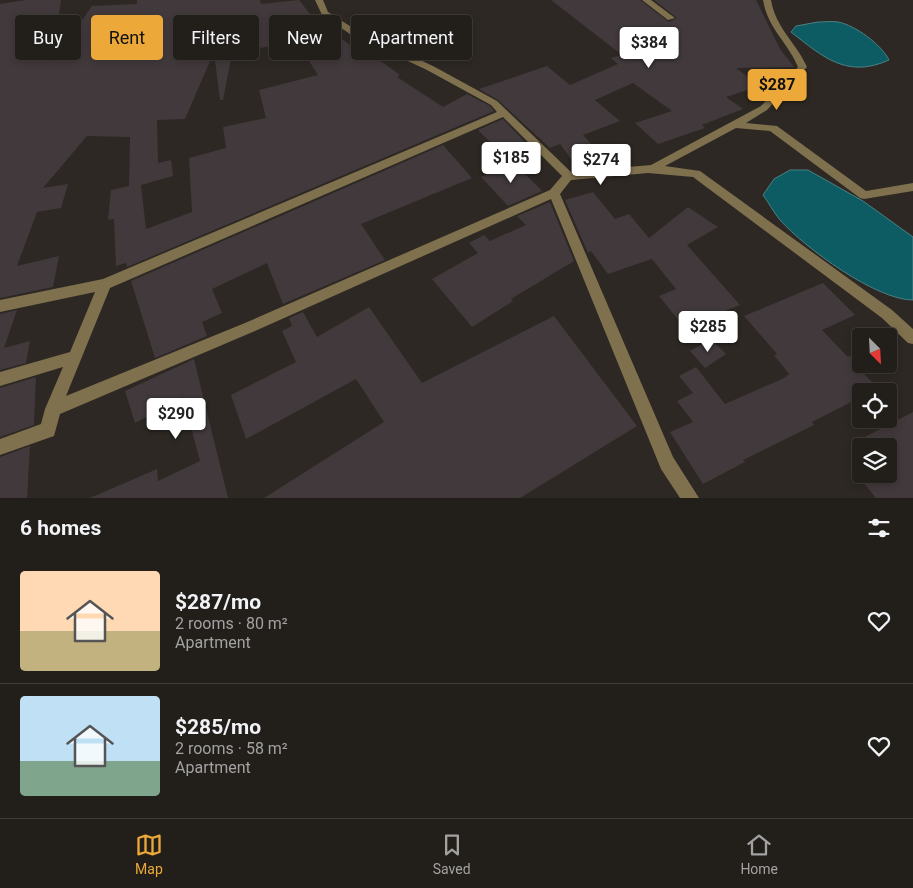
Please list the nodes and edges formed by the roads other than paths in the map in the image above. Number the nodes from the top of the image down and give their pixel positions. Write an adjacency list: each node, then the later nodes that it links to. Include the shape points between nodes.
1 (319, 0): 5 (street, via 325,13 354,32 430,68)
2 (646, 0): 4 (street)
3 (767, 0): 6 (street, via 777,32 798,52 803,67 764,108)
4 (671, 18)
5 (505, 112): 8 (street); 11 (street)
6 (737, 125): 7 (street); 9 (street, via 773,128 864,195)
7 (651, 168): 8 (street); 13 (street, via 672,168 696,174 887,314)
8 (568, 176): 10 (street)
9 (913, 188)
10 (554, 192): 16 (street); 18 (street, via 668,463)
11 (104, 284): 12 (street); 14 (street)
12 (0, 306)
13 (913, 338)
14 (75, 357): 15 (street); 16 (street)
15 (0, 379)
16 (53, 410): 17 (street, via 48,430)
17 (0, 447)
18 (690, 498)

